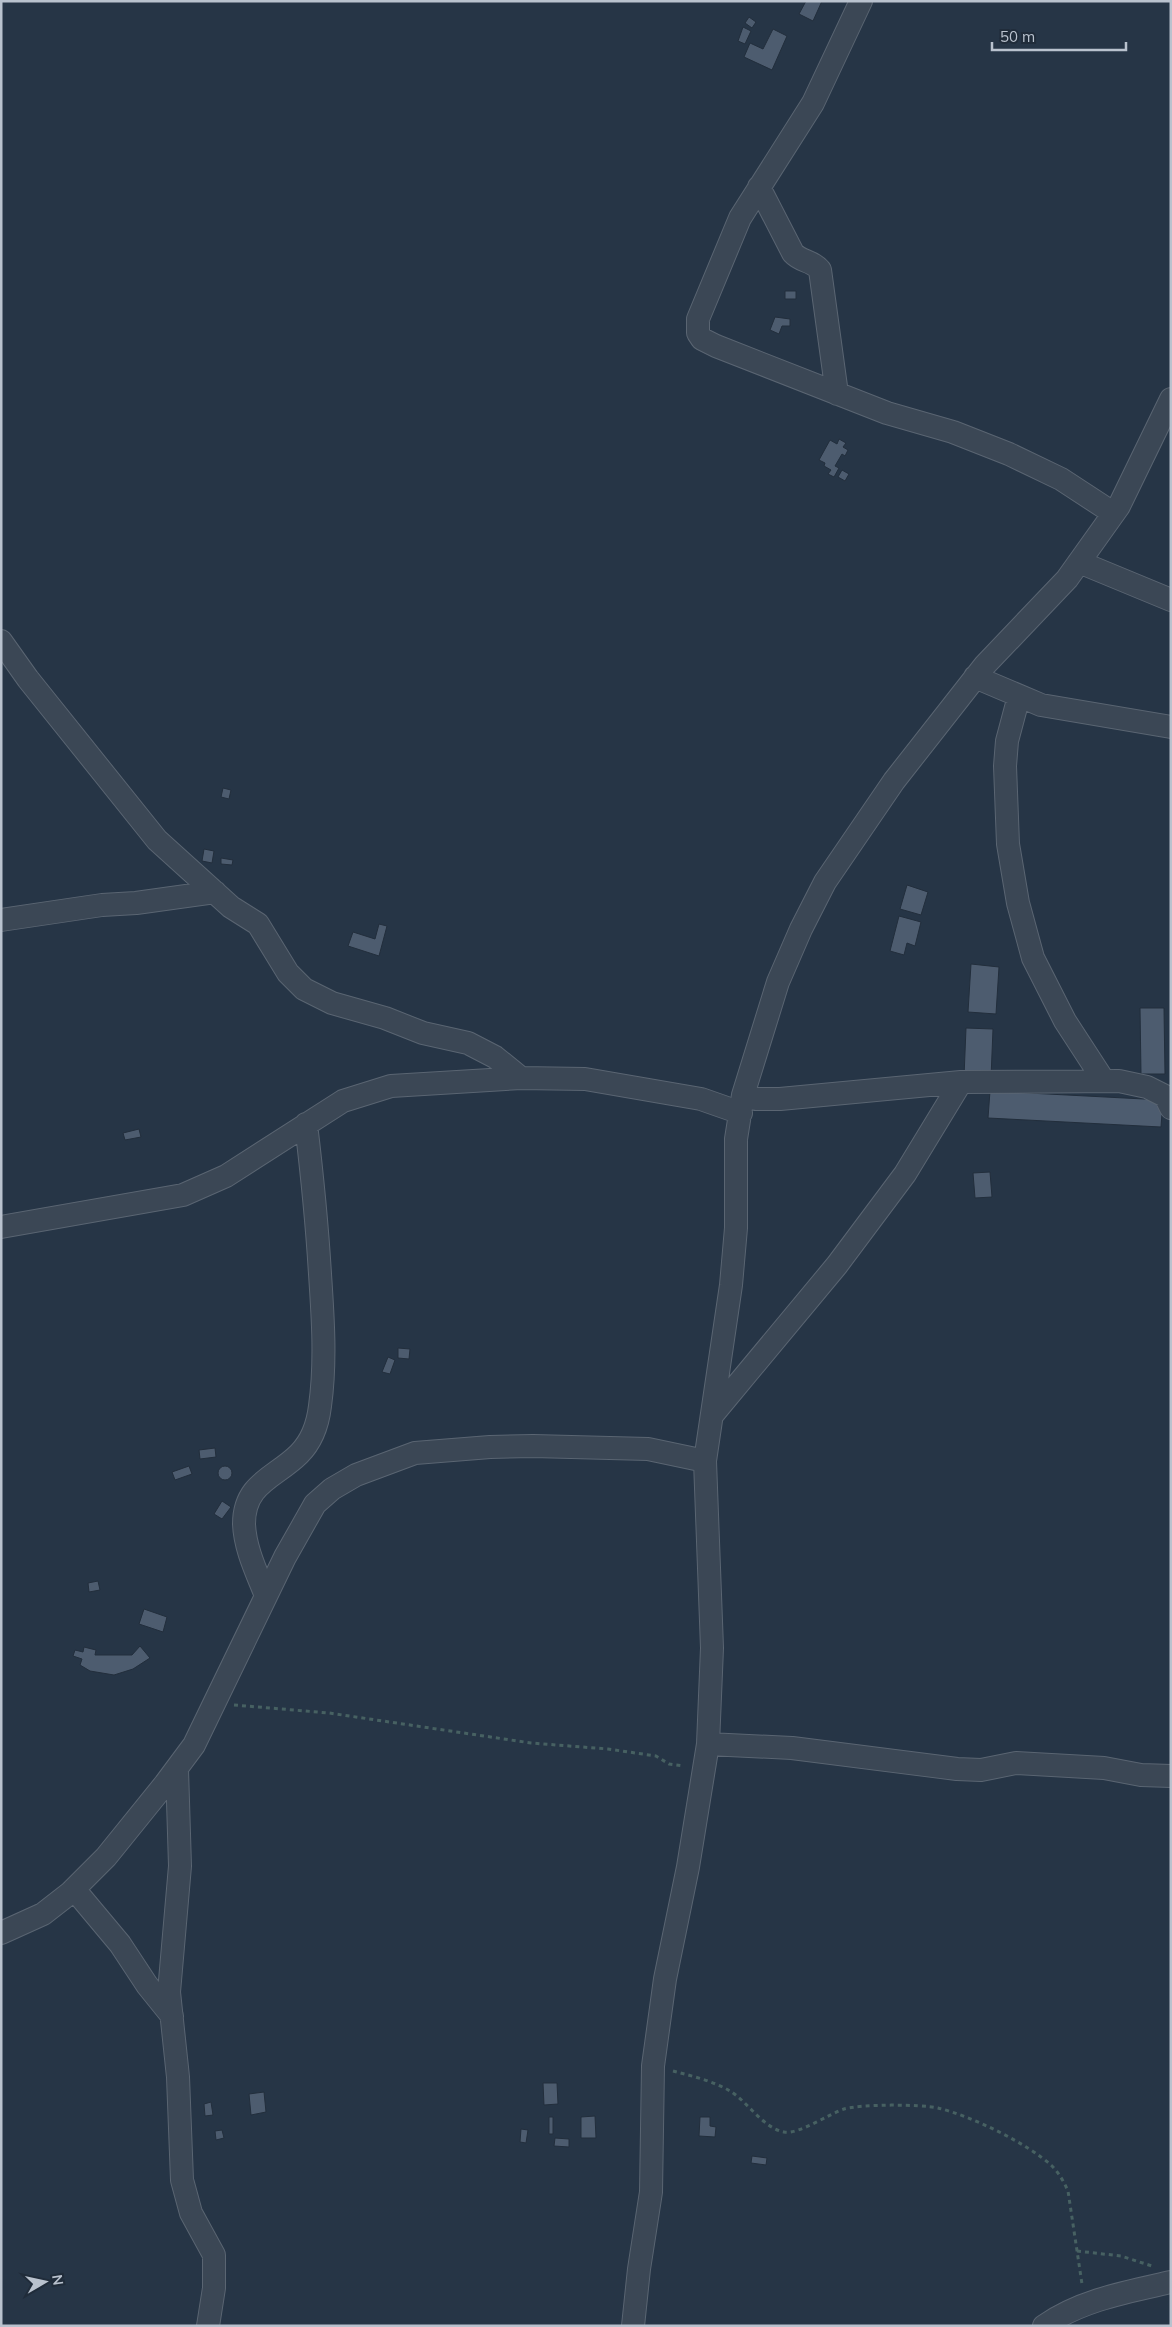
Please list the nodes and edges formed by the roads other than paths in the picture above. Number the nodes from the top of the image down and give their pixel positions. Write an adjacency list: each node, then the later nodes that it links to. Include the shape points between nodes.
1 (861, 1): 2 (street, via 813,103)
2 (759, 187): 3 (street, via 793,253 820,270); 3 (street, via 740,218 717,270 698,319 698,333 702,339 716,346)
3 (837, 394): 5 (street, via 1009,454 1061,479)
4 (1171, 399): 5 (street)
5 (1113, 513): 6 (street)
6 (1079, 562): 7 (street); 9 (street, via 1067,579)
7 (1171, 600)
8 (1, 641): 12 (street, via 157,840)
9 (975, 677): 10 (street); 17 (street, via 894,781 825,882 800,929 778,982)
10 (1019, 696): 11 (street, via 1041,705); 15 (street, via 1007,741 1005,766 1008,844 1018,903 1033,958 1065,1021)
11 (1171, 727)
12 (215, 892): 13 (street); 14 (street, via 258,924 288,973 304,989 332,1003 424,1033 468,1043 495,1057)
13 (1, 920)
14 (522, 1078): 17 (street, via 585,1079); 19 (street, via 391,1086 343,1101)
15 (1104, 1081): 16 (street); 18 (street, via 1147,1087 1165,1096)
16 (961, 1082): 17 (street, via 756,1099); 21 (street, via 905,1174 837,1265)
17 (742, 1104): 21 (street, via 736,1139 736,1228 731,1285)
18 (1171, 1108)
19 (306, 1124): 20 (street, via 226,1176 183,1195); 23 (street, via 316,1204 322,1297 324,1353 320,1405 317,1427 301,1453 261,1482 245,1510 244,1526 249,1551)
20 (1, 1227)
21 (713, 1415): 22 (street)
22 (705, 1461): 23 (street, via 648,1449 533,1446 415,1453 356,1476 332,1489 315,1504); 24 (street, via 712,1648)
23 (266, 1596): 25 (street, via 194,1745)
24 (706, 1754): 26 (street, via 792,1748 957,1769 981,1770 1016,1763); 32 (street, via 665,1979 653,2066 651,2192)
25 (177, 1768): 27 (street, via 106,1857); 29 (street, via 180,1866 169,1992)
26 (1171, 1776)
27 (74, 1889): 28 (street, via 43,1914); 29 (street, via 120,1944)
28 (1, 1933)
29 (172, 2016): 31 (street, via 182,2180 191,2213 214,2255 214,2288)
30 (1164, 2275): 33 (street, via 1084,2305)
31 (208, 2326)
32 (633, 2326)
33 (1044, 2326)

